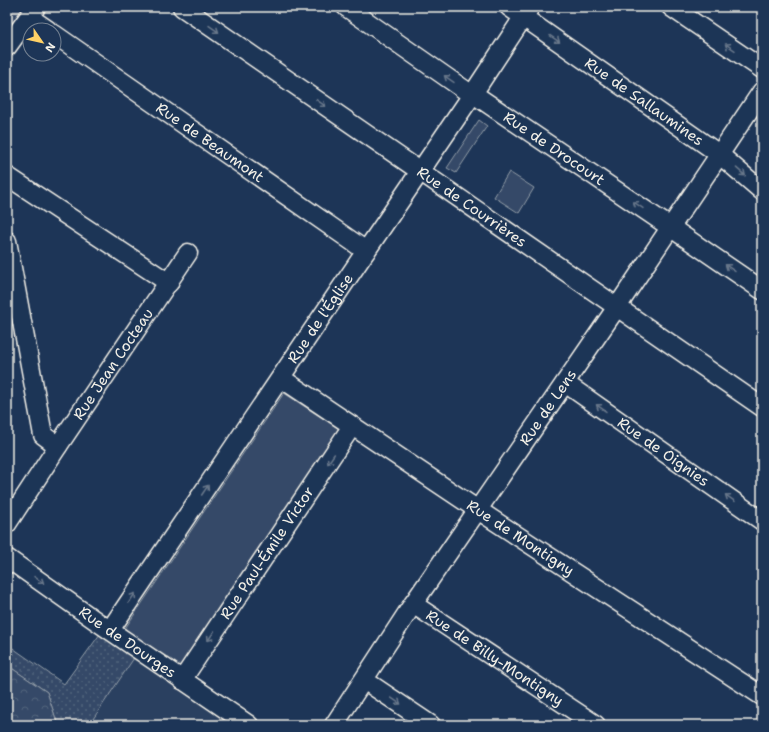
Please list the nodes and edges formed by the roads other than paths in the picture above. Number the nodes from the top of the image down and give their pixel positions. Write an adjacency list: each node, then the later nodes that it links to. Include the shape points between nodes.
1 (182, 7): 14 (street, Rue de Courrières, one-way to 14)
2 (346, 7): 12 (street, Rue de Drocourt, one-way to 2)
3 (508, 7): 6 (street, Rue de Sallaumines)
4 (671, 7): 10 (street, one-way to 4)
5 (32, 12): 7 (street); 9 (street)
6 (527, 12): 12 (street, Rue de l'Église); 13 (street, Rue de Sallaumines, one-way to 13)
7 (41, 22)
8 (62, 40): 19 (street, Rue de Beaumont)
9 (7, 47)
10 (762, 69)
11 (762, 91): 13 (street, Rue de Lens)
12 (472, 95): 14 (street, Rue de l'Église); 17 (street, Rue de Drocourt, one-way to 12)
13 (719, 154): 16 (street, Rue de Sallaumines, one-way to 16); 17 (street, Rue de Lens)
14 (420, 172): 19 (street, Rue de l'Église); 23 (street, Rue de Courrières)
15 (7, 176): 21 (street)
16 (762, 191)
17 (670, 227): 22 (street, Rue de Drocourt, one-way to 17); 23 (street, Rue de Lens)
18 (7, 241): 28 (street, via 43,435)
19 (366, 251): 24 (street, Rue de l'Église)
20 (188, 253): 21 (street, Rue Jean Cocteau)
21 (169, 283): 28 (street, Rue Jean Cocteau)
22 (762, 290)
23 (617, 307): 25 (street, Rue de Lens); 26 (street, Rue de Courrières)
24 (281, 378): 27 (street, Rue de Montigny); 34 (street, Rue de l'Église, one-way to 24)
25 (564, 383): 29 (street, Rue de Lens); 30 (street, Rue de Oignies, one-way to 25)
26 (762, 407)
27 (352, 426): 29 (street, Rue de Montigny); 35 (street, Rue Paul-Émile Victor, one-way to 35)
28 (58, 446): 31 (street, Rue Jean Cocteau)
29 (478, 510): 33 (street, Rue de Lens); 37 (street, Rue de Montigny)
30 (762, 521)
31 (7, 524)
32 (7, 558): 34 (street, Rue de Dourges, one-way to 34)
33 (413, 604): 36 (street, Rue de Lens); 41 (street, Rue de Billy-Montigny)
34 (110, 630): 35 (street, Rue de Dourges)
35 (182, 680): 38 (street, Rue de Dourges)
36 (364, 680): 39 (street, Rue de Lens); 40 (street, one-way to 40)
37 (762, 696)
38 (249, 725)
39 (334, 725)
40 (431, 725)
41 (596, 725)

